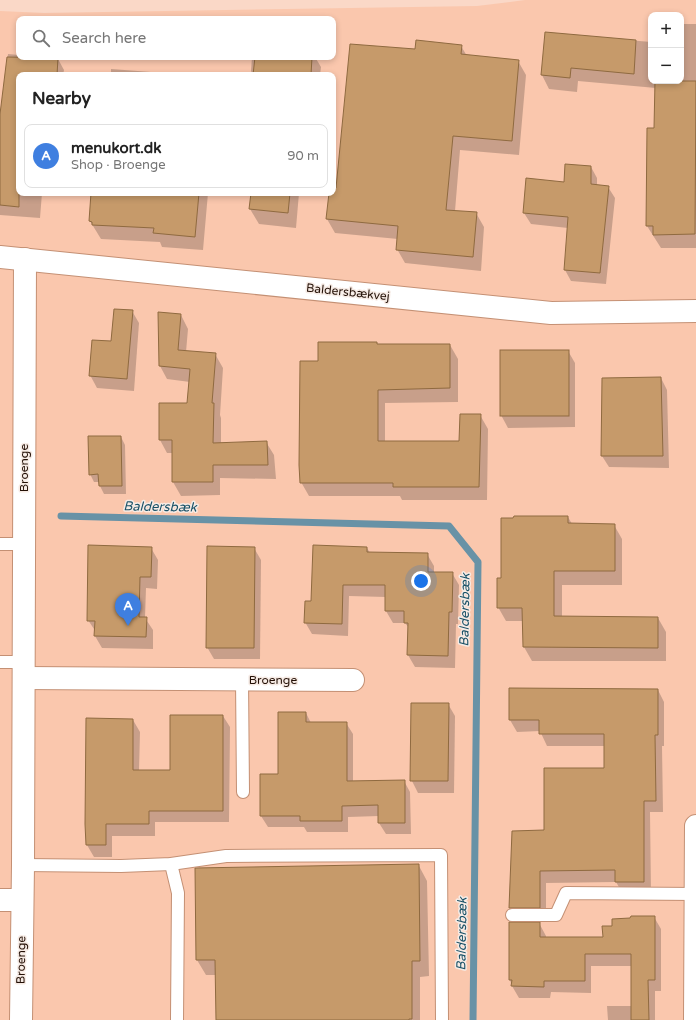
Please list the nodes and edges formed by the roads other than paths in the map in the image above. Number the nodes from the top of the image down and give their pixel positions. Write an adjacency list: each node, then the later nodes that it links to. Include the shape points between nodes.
1 (0, 257): 2 (street, Baldersbækvej)
2 (25, 259): 3 (street, Baldersbækvej, via 552,313); 5 (street, Broenge)
3 (696, 310)
4 (0, 544): 5 (lane)
5 (24, 544): 7 (street, Broenge)
6 (0, 662): 7 (lane)
7 (24, 670): 8 (street, Broenge); 13 (street, Broenge)
8 (242, 680): 9 (street, Broenge); 10 (lane)
9 (353, 680)
10 (243, 792)
11 (696, 826): 14 (street)
12 (171, 864): 13 (lane); 19 (lane, via 178,893); 20 (lane, via 226,856 441,855)
13 (23, 865): 16 (street, Broenge)
14 (696, 894): 17 (lane, via 566,893 556,915); 21 (street)
15 (0, 900): 16 (street)
16 (22, 900): 18 (street, Broenge)
17 (512, 915)
18 (21, 1020)
19 (177, 1020)
20 (442, 1020)
21 (695, 1020)

